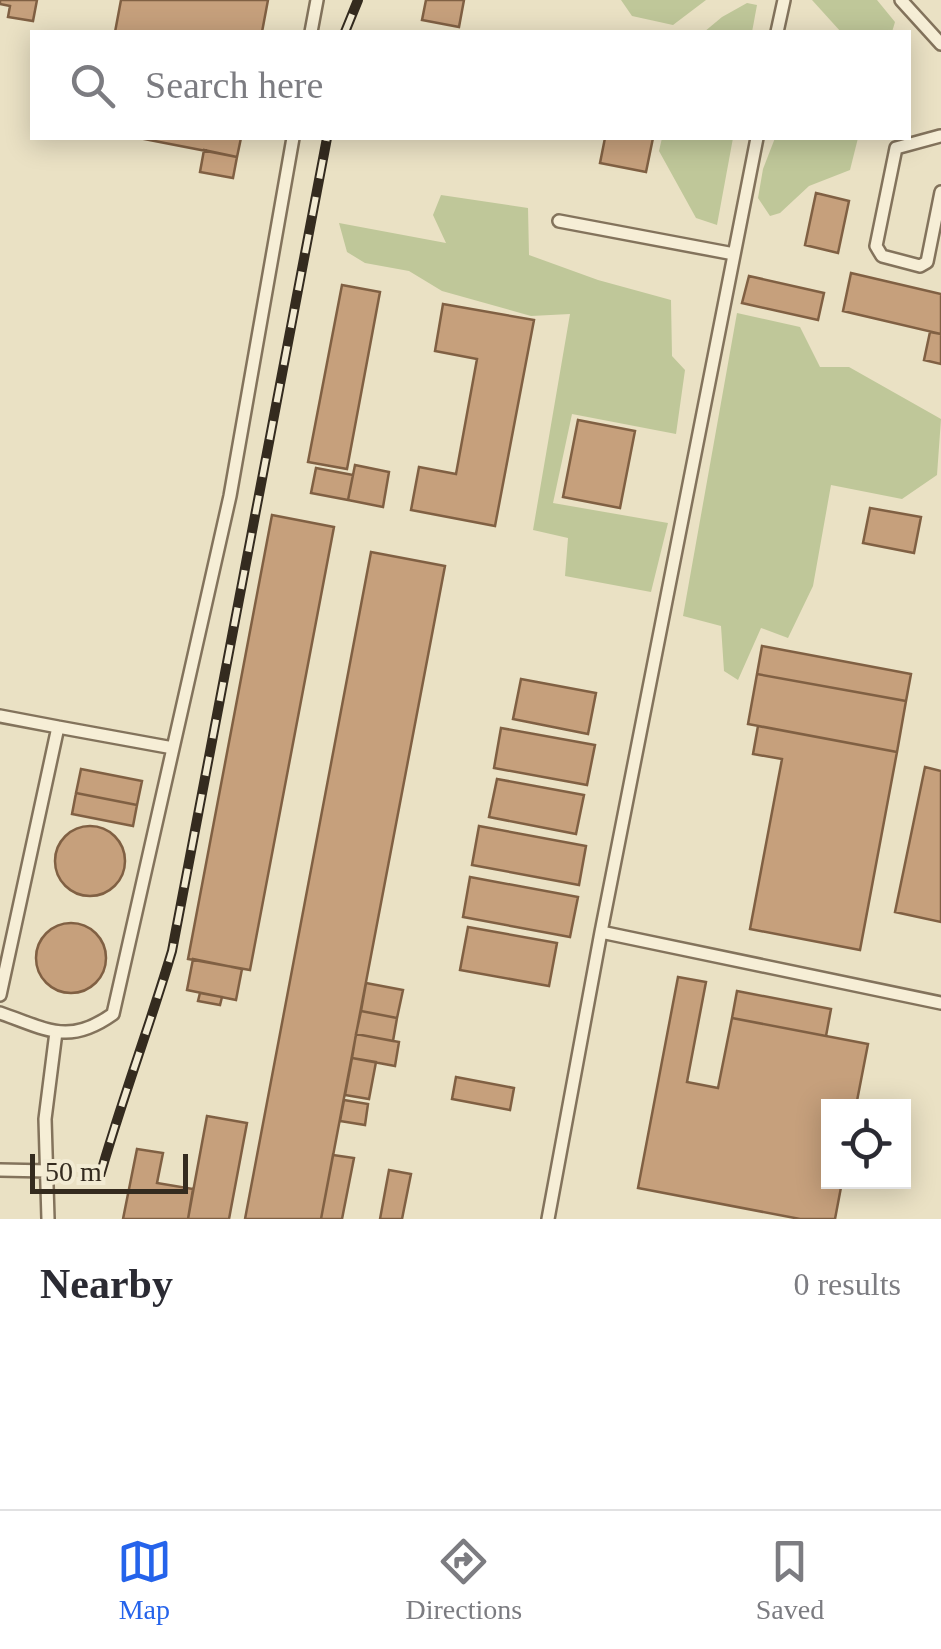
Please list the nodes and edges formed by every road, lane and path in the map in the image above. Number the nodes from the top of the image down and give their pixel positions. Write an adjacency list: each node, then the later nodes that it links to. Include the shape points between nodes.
1 (316, 0): 4 (lane)
2 (784, 0): 5 (lane)
3 (901, 0): 6 (lane)
4 (311, 30)
5 (777, 30)
6 (941, 44)
7 (941, 135): 10 (lane, via 896,148 876,246 882,256 927,262)
8 (292, 140): 15 (lane, via 230,496)
9 (757, 140): 12 (lane)
10 (941, 192)
11 (560, 222): 12 (lane)
12 (734, 254): 16 (lane)
13 (0, 716): 14 (lane)
14 (58, 727): 15 (lane); 17 (lane)
15 (173, 748): 20 (lane, via 112,1014 76,1034)
16 (602, 932): 18 (lane); 24 (lane)
17 (0, 995)
18 (941, 1003)
19 (0, 1012): 20 (lane)
20 (56, 1032): 22 (lane, via 45,1119)
21 (0, 1170): 22 (lane)
22 (48, 1171): 23 (lane)
23 (48, 1219)
24 (548, 1219)

